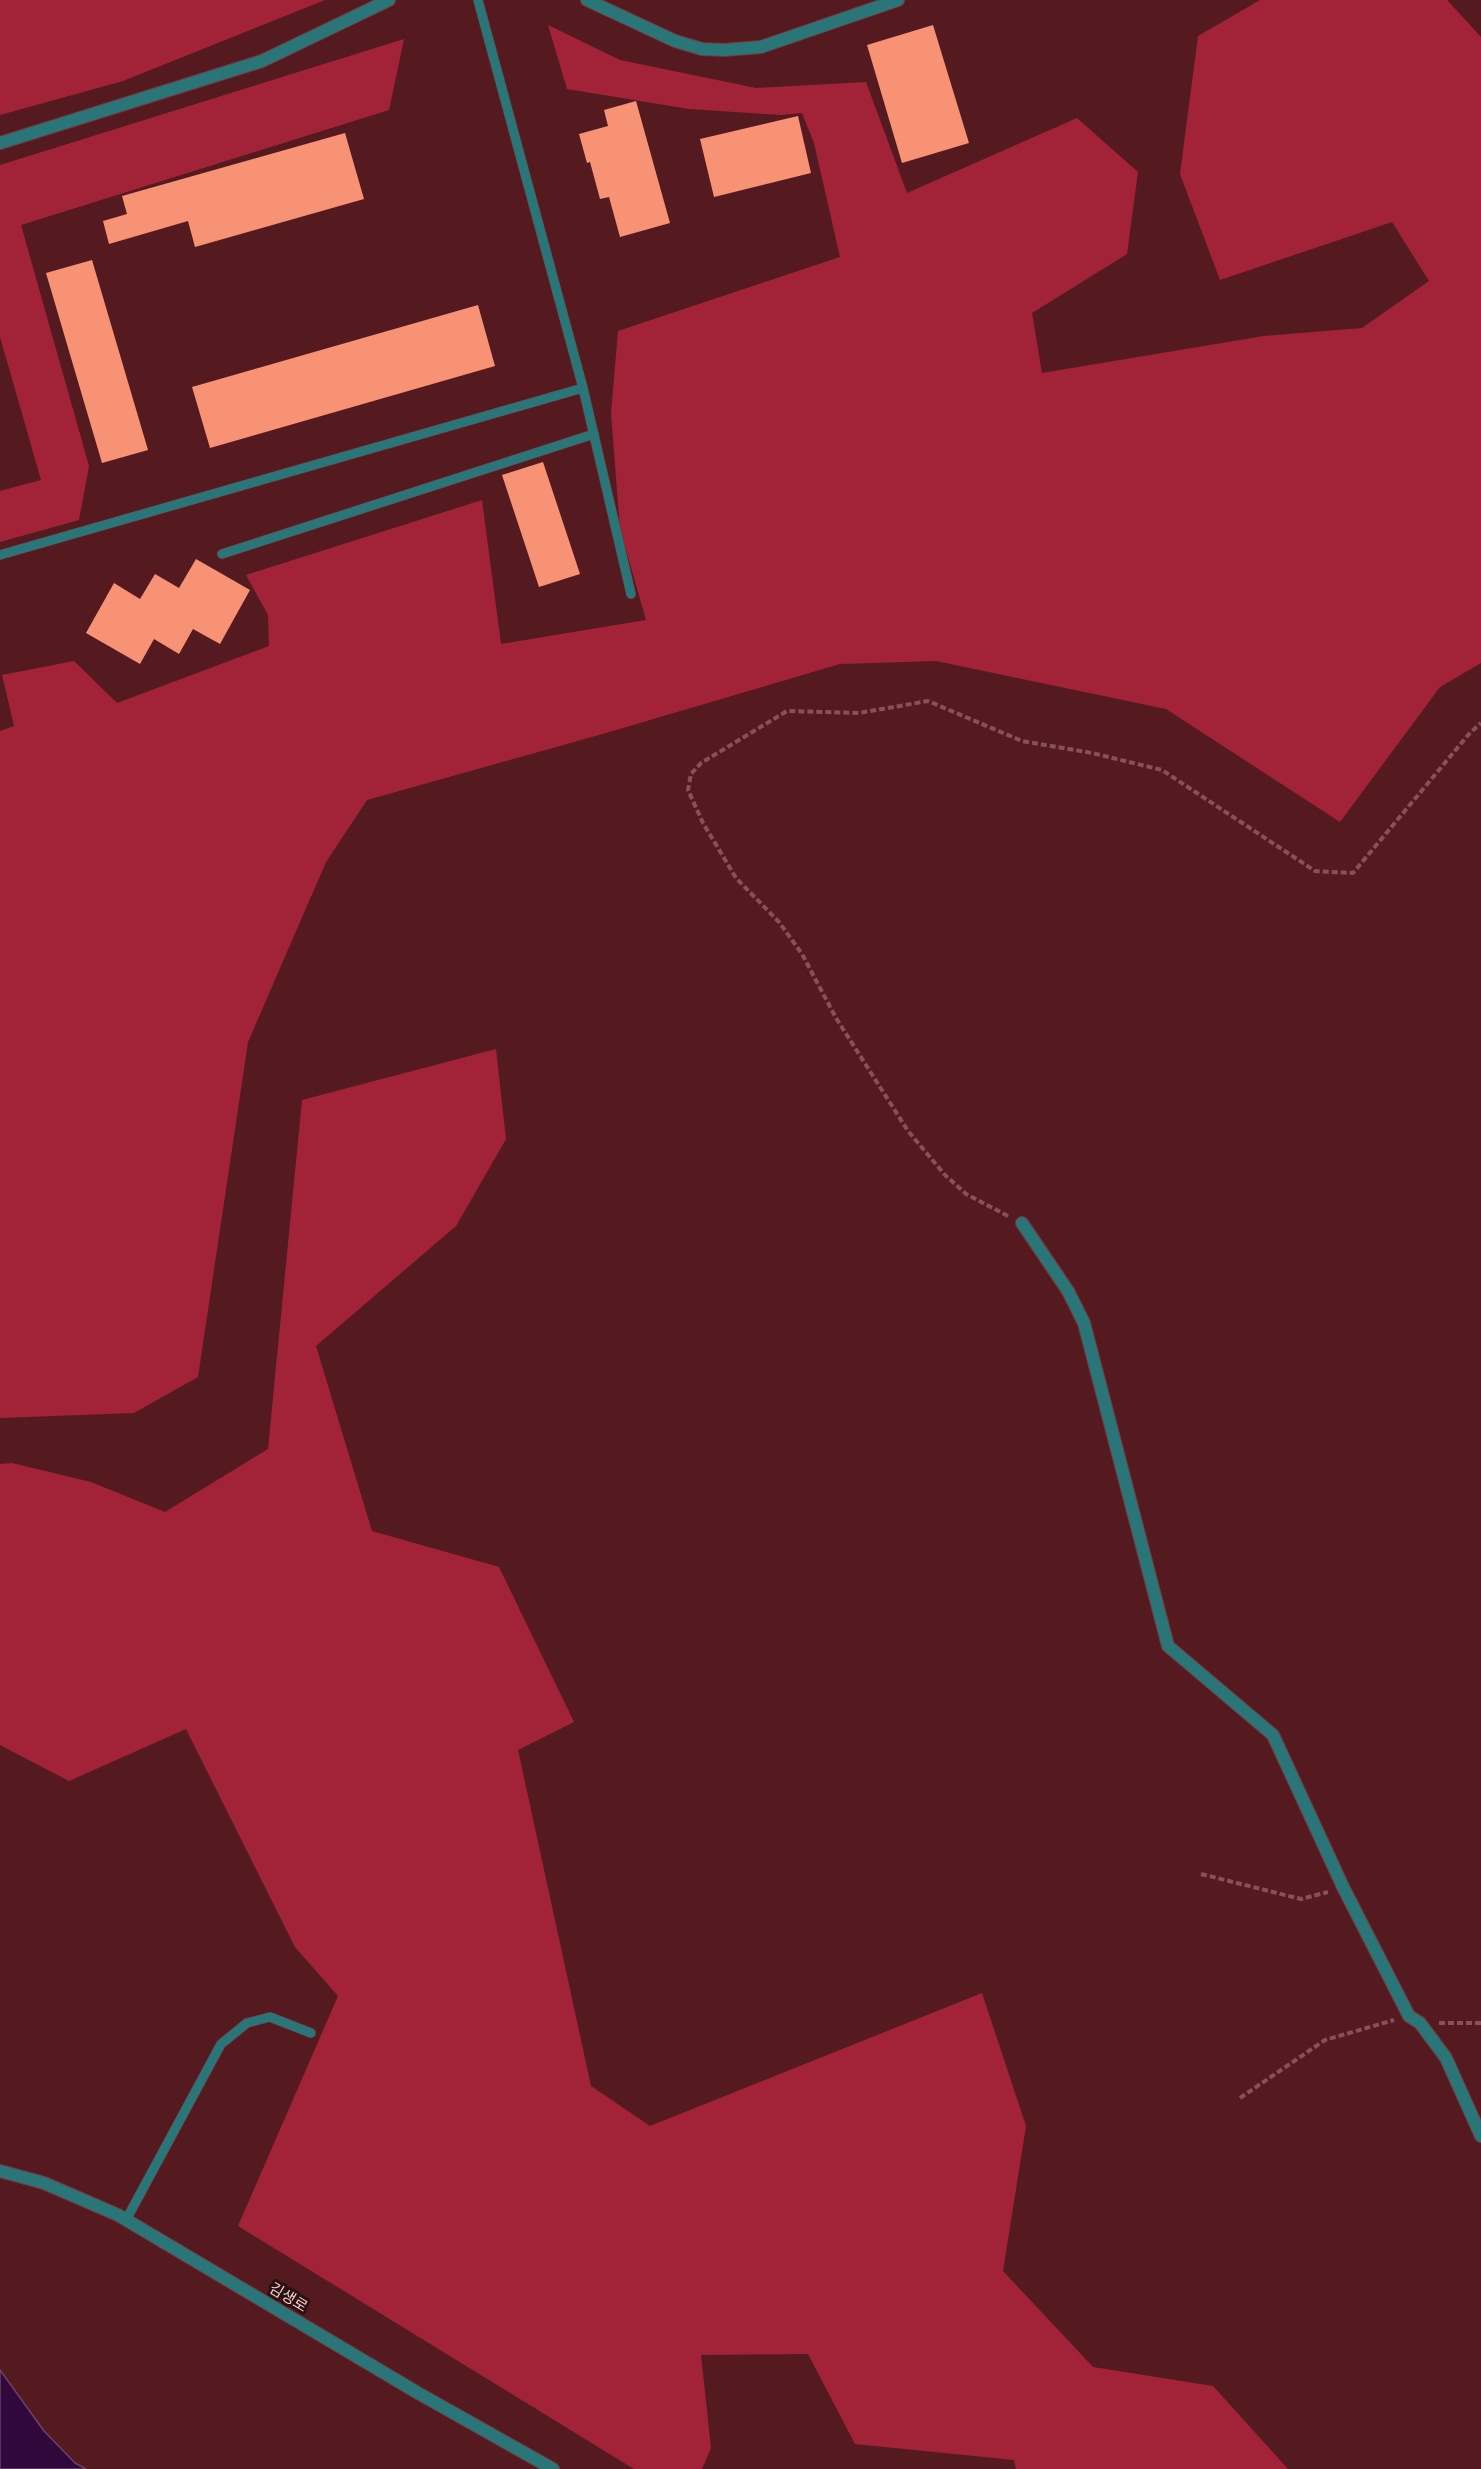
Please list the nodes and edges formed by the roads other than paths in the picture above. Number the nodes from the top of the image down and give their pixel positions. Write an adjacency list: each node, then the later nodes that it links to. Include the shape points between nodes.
1 (389, 0): 5 (street, via 262,61)
2 (478, 0): 6 (lane)
3 (587, 0): 4 (street, via 675,41 724,50 760,47)
4 (898, 0)
5 (0, 143)
6 (583, 388): 7 (lane); 9 (lane)
7 (594, 434): 8 (lane); 10 (lane)
8 (222, 554)
9 (0, 555)
10 (632, 594)
11 (1022, 1223): 13 (street, via 1068,1291 1084,1323 1168,1646 1272,1735 1409,2016 1420,2023 1446,2058)
12 (311, 2033): 15 (lane, via 270,2017 247,2023 221,2044)
13 (1481, 2136)
14 (0, 2171): 15 (street, 김생로, via 44,2183)
15 (126, 2220): 16 (street, 김생로)
16 (553, 2469)

